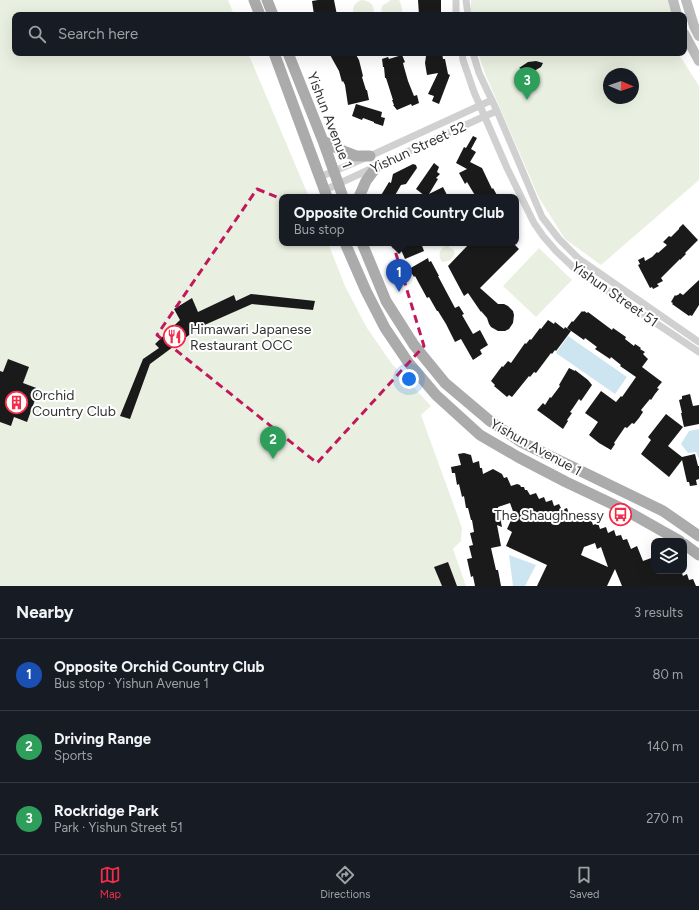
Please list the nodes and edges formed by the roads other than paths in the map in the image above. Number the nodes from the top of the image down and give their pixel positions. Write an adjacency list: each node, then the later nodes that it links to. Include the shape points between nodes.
1 (254, 0): 7 (main road)
2 (267, 0): 8 (main road)
3 (456, 0): 9 (street)
4 (466, 0): 10 (street)
5 (673, 0): 11 (main road)
6 (686, 0): 12 (main road)
7 (259, 12)
8 (272, 12)
9 (456, 12)
10 (468, 12)
11 (676, 12)
12 (699, 36)
13 (687, 39): 18 (main road)
14 (275, 56): 29 (main road, Yishun Avenue 1)
15 (289, 56): 23 (main road, Yishun Avenue 1)
16 (462, 56): 20 (street, Yishun Street 51)
17 (475, 56): 19 (street, Yishun Street 51)
18 (699, 61)
19 (492, 100): 20 (street, Yishun Street 52); 21 (street, Yishun Street 51)
20 (480, 106): 22 (street, Yishun Street 51); 24 (street, Yishun Street 52)
21 (497, 111): 22 (street, Yishun Street 52); 25 (street, Yishun Street 51)
22 (484, 116): 26 (street, Yishun Street 52); 27 (street, Yishun Street 51)
23 (323, 141): 24 (main road, via 356,156); 28 (main road, Yishun Avenue 1)
24 (370, 156): 28 (street, Yishun Street 52)
25 (518, 161): 27 (street); 36 (street, Yishun Street 51, via 542,217 559,239 579,259)
26 (377, 166): 30 (street, Yishun Street 52); 33 (main road)
27 (507, 168): 37 (street, Yishun Street 51, via 534,223 556,251 574,268)
28 (334, 171): 29 (street, Yishun Street 52); 30 (main road, Yishun Avenue 1)
29 (320, 177): 31 (main road, Yishun Avenue 1)
30 (338, 184): 31 (street, Yishun Street 52); 32 (main road, Yishun Avenue 1)
31 (326, 194)
32 (342, 194)
33 (360, 194)
34 (346, 246): 41 (main road, Yishun Avenue 1, via 385,328 408,362 436,395 480,435)
35 (363, 246): 40 (main road, Yishun Avenue 1, via 386,301 414,345 445,383 490,421 521,442 664,511)
36 (679, 328): 37 (street); 38 (street, Yishun Street 51)
37 (674, 335): 39 (street, Yishun Street 51)
38 (699, 342)
39 (699, 352)
40 (699, 536)
41 (675, 538)
42 (687, 546): 43 (main road)
43 (699, 555)

